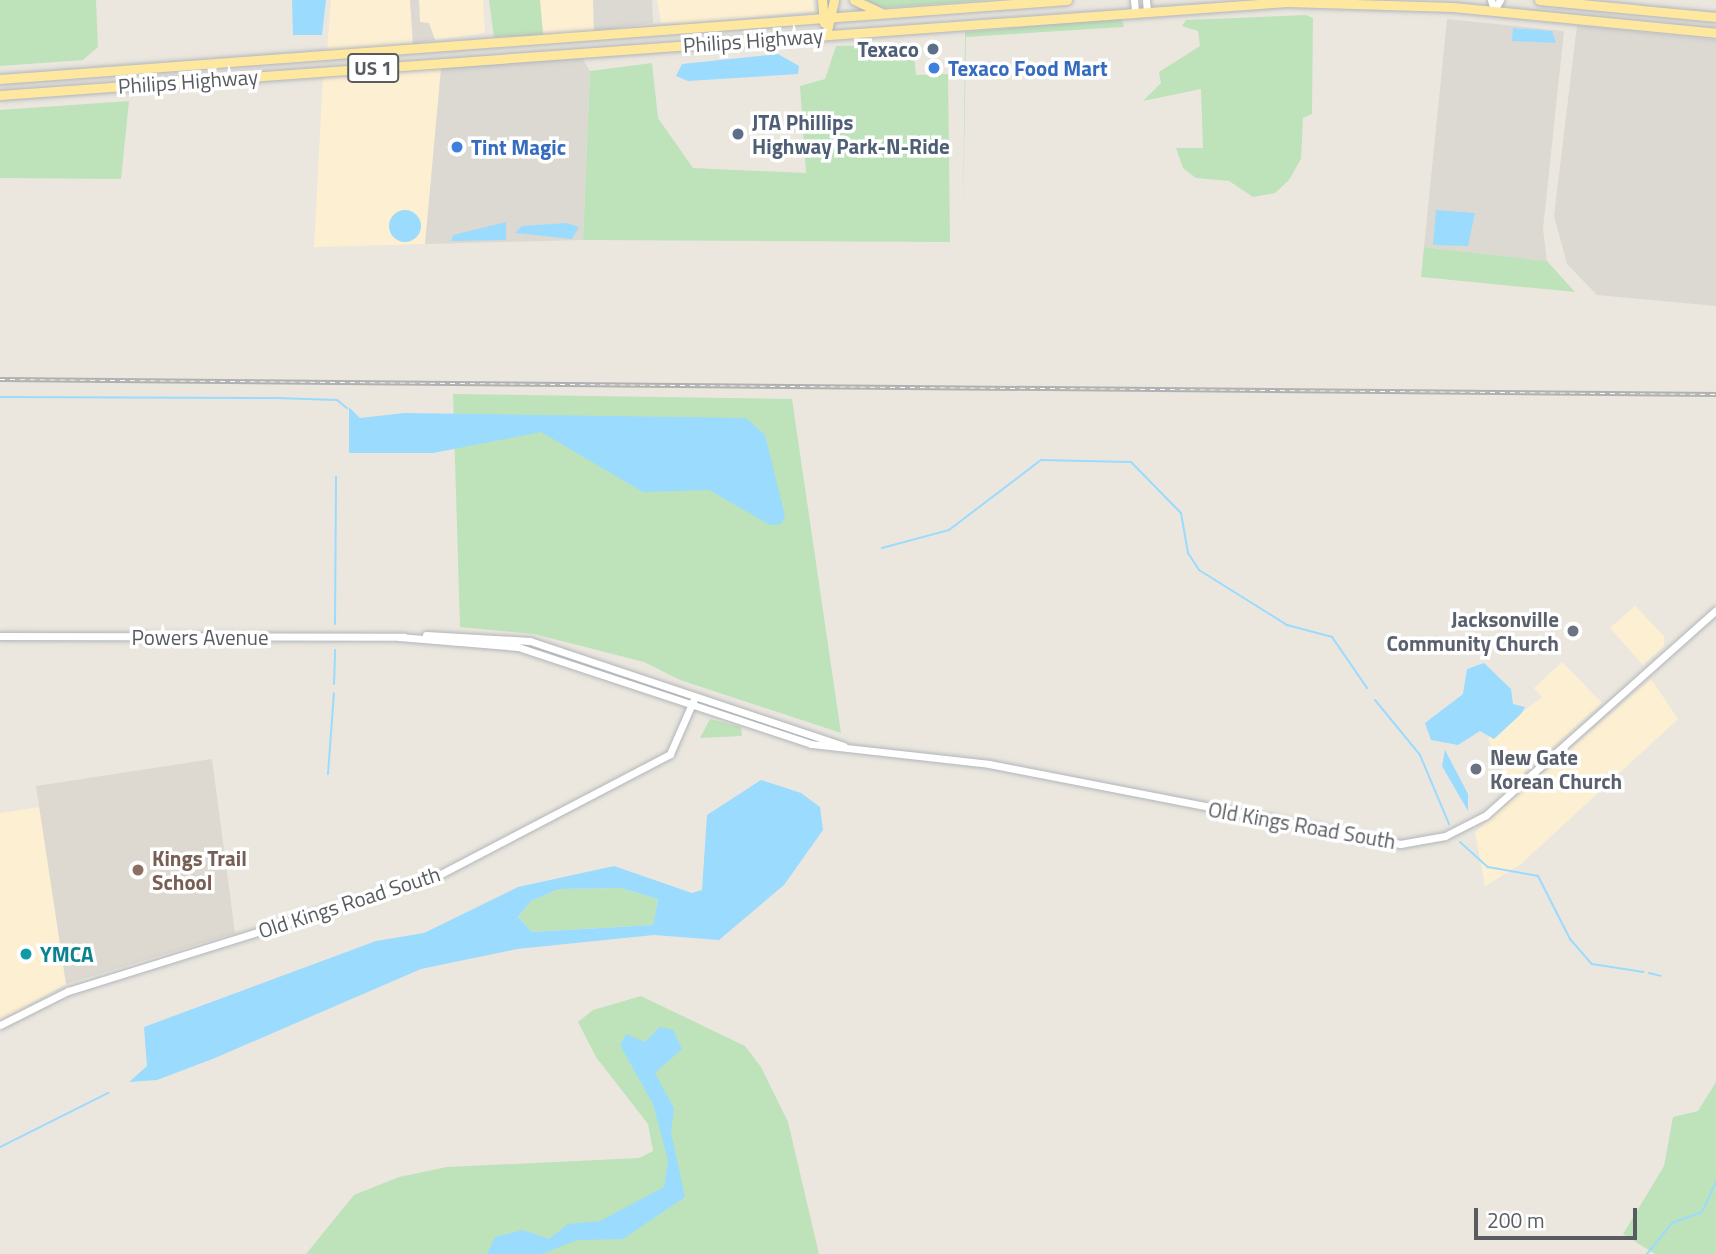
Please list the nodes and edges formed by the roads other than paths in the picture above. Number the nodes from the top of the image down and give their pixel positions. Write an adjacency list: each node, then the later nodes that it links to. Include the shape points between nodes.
1 (822, 0): 19 (main road)
2 (834, 0): 18 (main road)
3 (854, 0): 17 (main road)
4 (1067, 0): 12 (main road, Philips Highway / US 1)
5 (1134, 0): 15 (street)
6 (1146, 0): 13 (street)
7 (1334, 0): 13 (main road, Philips Highway / US 1); 14 (main road, Philips Highway / US 1)
8 (1490, 0): 14 (street)
9 (1500, 0): 14 (street)
10 (1539, 0): 11 (main road)
11 (1609, 6): 16 (main road); 21 (main road)
12 (958, 8): 17 (main road, Philips Highway / US 1); 22 (main road)
13 (1147, 10): 15 (main road, Philips Highway / US 1)
14 (1494, 10): 21 (main road, Philips Highway / US 1)
15 (1135, 11): 22 (main road, Philips Highway / US 1)
16 (1666, 12): 20 (main road); 23 (main road)
17 (889, 14): 18 (main road, Philips Highway / US 1)
18 (835, 17): 19 (main road, Philips Highway / US 1); 25 (main road)
19 (823, 18): 25 (main road); 26 (main road, Philips Highway / US 1)
20 (1716, 18)
21 (1607, 22): 23 (main road, Philips Highway / US 1)
22 (958, 24): 25 (main road, Philips Highway / US 1)
23 (1664, 28): 24 (main road, Philips Highway / US 1)
24 (1716, 33)
25 (826, 35): 27 (main road, Philips Highway / US 1)
26 (403, 49): 27 (main road); 28 (main road, Philips Highway / US 1)
27 (405, 65): 29 (main road, Philips Highway / US 1)
28 (0, 79)
29 (0, 95)
30 (1716, 610): 32 (street, Old Kings Road South, via 1486,815 1423,842 1366,840 999,765 786,737)
31 (0, 636): 32 (street, Powers Avenue, via 399,637 517,647)
32 (695, 698): 33 (street, Old Kings Road South, via 670,754 435,877 68,991)
33 (0, 1025)

